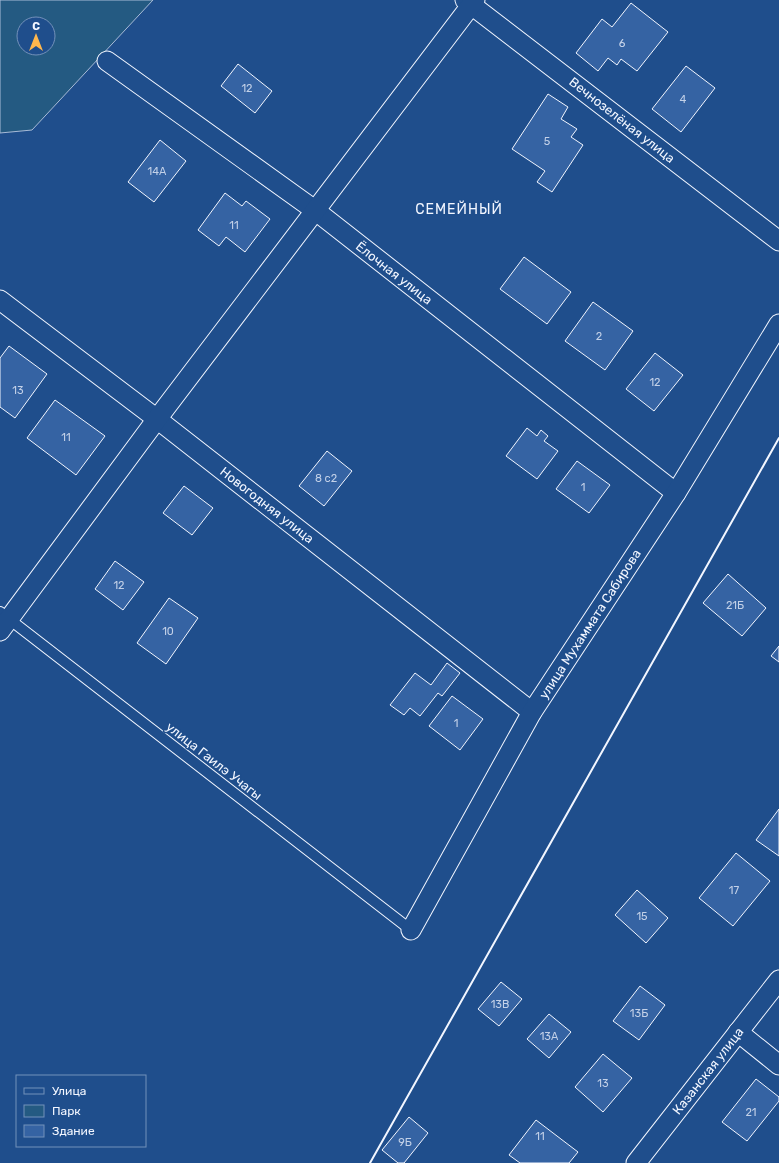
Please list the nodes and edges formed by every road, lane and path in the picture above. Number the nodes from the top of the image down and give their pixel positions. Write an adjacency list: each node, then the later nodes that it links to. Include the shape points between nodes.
1 (471, 2): 3 (street); 4 (street, Вечнозелёная улица)
2 (106, 61): 3 (street, Ёлочная улица)
3 (316, 211): 7 (street); 8 (street, Ёлочная улица)
4 (779, 241)
5 (0, 300): 7 (street, Новогодняя улица)
6 (779, 324): 8 (street, улица Мухаммата Сабирова)
7 (158, 419): 9 (street); 10 (street, Новогодняя улица)
8 (676, 494): 10 (street, улица Мухаммата Сабирова)
9 (3, 621): 11 (lane, улица Гаилэ Учагы)
10 (532, 712): 11 (street, улица Мухаммата Сабирова)
11 (411, 930)
12 (779, 980): 13 (street, Казанская улица)
13 (738, 1032): 14 (street); 15 (street, Казанская улица)
14 (779, 1065)
15 (636, 1163)

